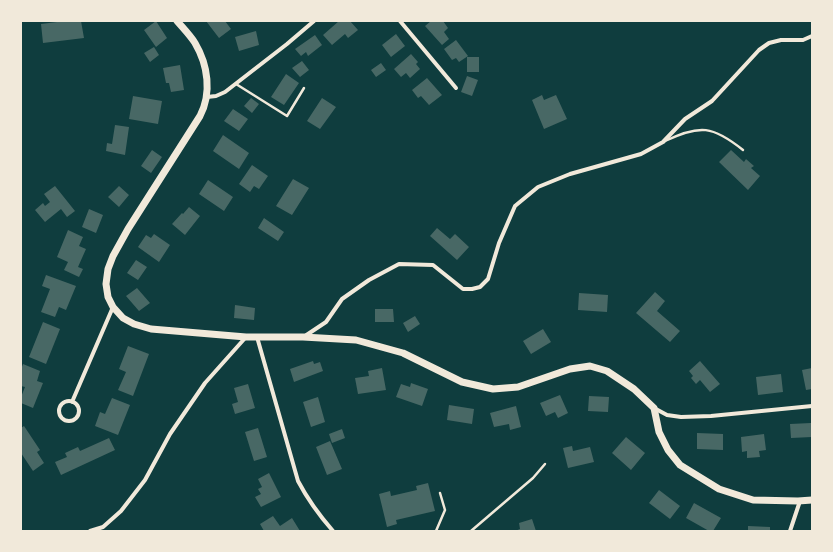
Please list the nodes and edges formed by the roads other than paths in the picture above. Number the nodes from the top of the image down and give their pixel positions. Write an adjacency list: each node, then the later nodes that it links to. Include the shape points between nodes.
1 (177, 21): 8 (street, via 195,43 204,63)
2 (314, 21): 5 (street)
3 (400, 21): 7 (street)
4 (812, 36): 9 (street, via 803,40 769,43 759,50 712,101 685,119)
5 (236, 84): 6 (lane, via 287,116); 8 (street, via 225,92)
6 (304, 88)
7 (456, 88)
8 (207, 97): 11 (street, via 200,116 113,256 106,284)
9 (663, 142): 10 (lane, via 695,129 707,130 728,137); 14 (street, via 641,154 570,174 538,187 515,206 499,243 488,279 480,287 463,288 433,265 399,264 369,280 342,299 326,322)
10 (743, 150)
11 (113, 307): 12 (street, via 123,318 151,329); 15 (street)
12 (246, 337): 13 (street); 22 (street, via 205,383 170,434 145,480 121,511 103,527)
13 (257, 337): 14 (street); 23 (street, via 298,481 318,515)
14 (303, 337): 17 (street, via 356,340 403,353 462,382 493,389 518,387 570,369 590,366 607,371 620,379)
15 (72, 402): 15 (street, via 78,408 78,414 74,419 66,420 60,416 60,406)
16 (812, 406): 17 (street, via 681,417 667,415)
17 (654, 408): 21 (street, via 659,432 668,450 680,465 719,489 753,500)
18 (545, 464): 25 (lane, via 534,478)
19 (440, 492): 24 (lane, via 444,510)
20 (812, 500): 21 (street)
21 (800, 501): 26 (street)
22 (90, 531)
23 (333, 531)
24 (436, 531)
25 (471, 531)
26 (790, 531)

